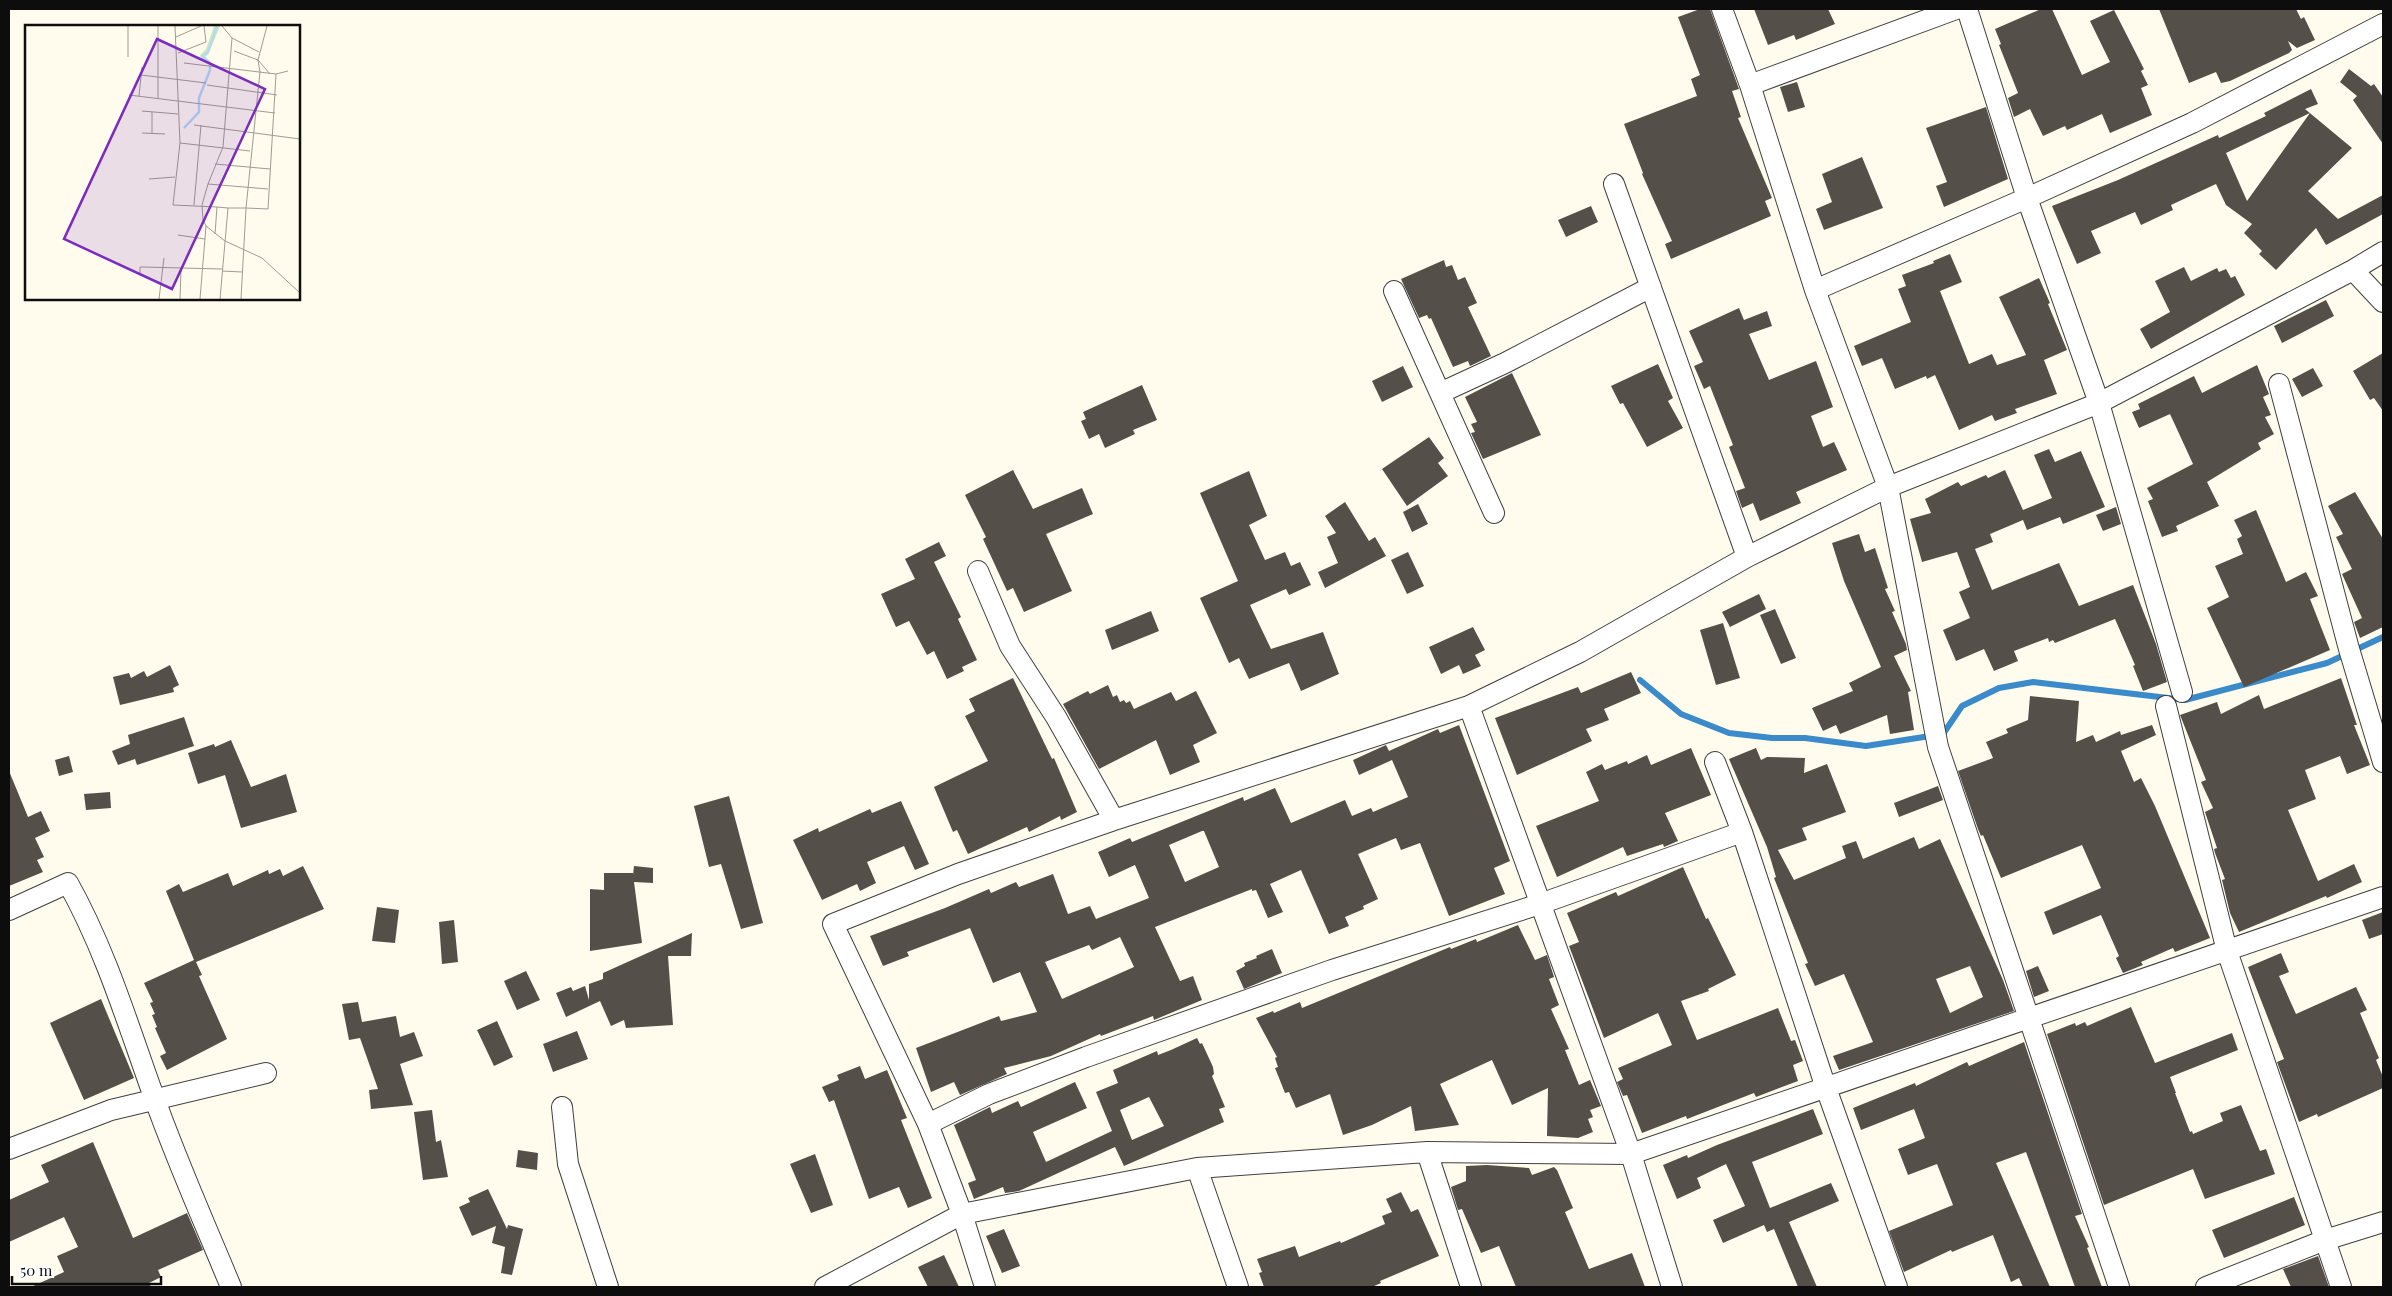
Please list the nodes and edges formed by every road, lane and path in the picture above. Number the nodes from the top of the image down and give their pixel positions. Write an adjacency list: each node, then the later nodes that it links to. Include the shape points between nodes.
1 (1722, 9): 5 (street)
2 (1956, 9): 5 (street)
3 (1967, 9): 7 (street)
4 (2383, 24): 7 (street, via 2192,123)
5 (1750, 85): 11 (street)
6 (1614, 184): 10 (street)
7 (2028, 198): 11 (street); 16 (street)
8 (2383, 252): 9 (street)
9 (2353, 270): 13 (street); 16 (street)
10 (1651, 287): 15 (street, via 1505,364); 19 (street)
11 (1815, 290): 17 (street)
12 (1394, 291): 15 (street)
13 (2383, 302)
14 (2279, 384): 25 (street)
15 (1440, 393): 18 (street)
16 (2099, 402): 17 (street); 21 (street)
17 (1888, 487): 19 (street); 32 (street, via 1938,747)
18 (1494, 513)
19 (1747, 557): 22 (street, via 1580,652)
20 (978, 571): 26 (street, via 1010,646 1056,717)
21 (2182, 692)
22 (1469, 706): 26 (street); 29 (street)
23 (2166, 706): 31 (street)
24 (1715, 762): 27 (street)
25 (2383, 762)
26 (1114, 820): 37 (street, via 958,874 833,924)
27 (1742, 832): 29 (street); 34 (street)
28 (2383, 897): 31 (street)
29 (1540, 904): 37 (street, via 1332,970 1086,1057 989,1094); 40 (street)
30 (9, 910): 35 (street, via 68,883 86,916 122,1004)
31 (2227, 951): 32 (street); 44 (street)
32 (2028, 1019): 34 (street); 53 (street)
33 (266, 1073): 35 (street)
34 (1826, 1088): 40 (street); 52 (street)
35 (154, 1098): 38 (street, via 111,1110); 45 (street)
36 (562, 1107): 46 (street, via 568,1164)
37 (928, 1124): 42 (street)
38 (9, 1149)
39 (1427, 1152): 40 (street); 41 (street); 50 (street)
40 (1631, 1154): 51 (street)
41 (1198, 1168): 42 (street); 49 (street)
42 (962, 1214): 47 (street); 48 (street)
43 (2383, 1222): 44 (street)
44 (2324, 1240): 54 (street); 55 (street)
45 (231, 1287)
46 (608, 1287)
47 (825, 1287)
48 (985, 1287)
49 (1238, 1287)
50 (1471, 1287)
51 (1672, 1287)
52 (1897, 1287)
53 (2119, 1287)
54 (2206, 1287)
55 (2341, 1287)

